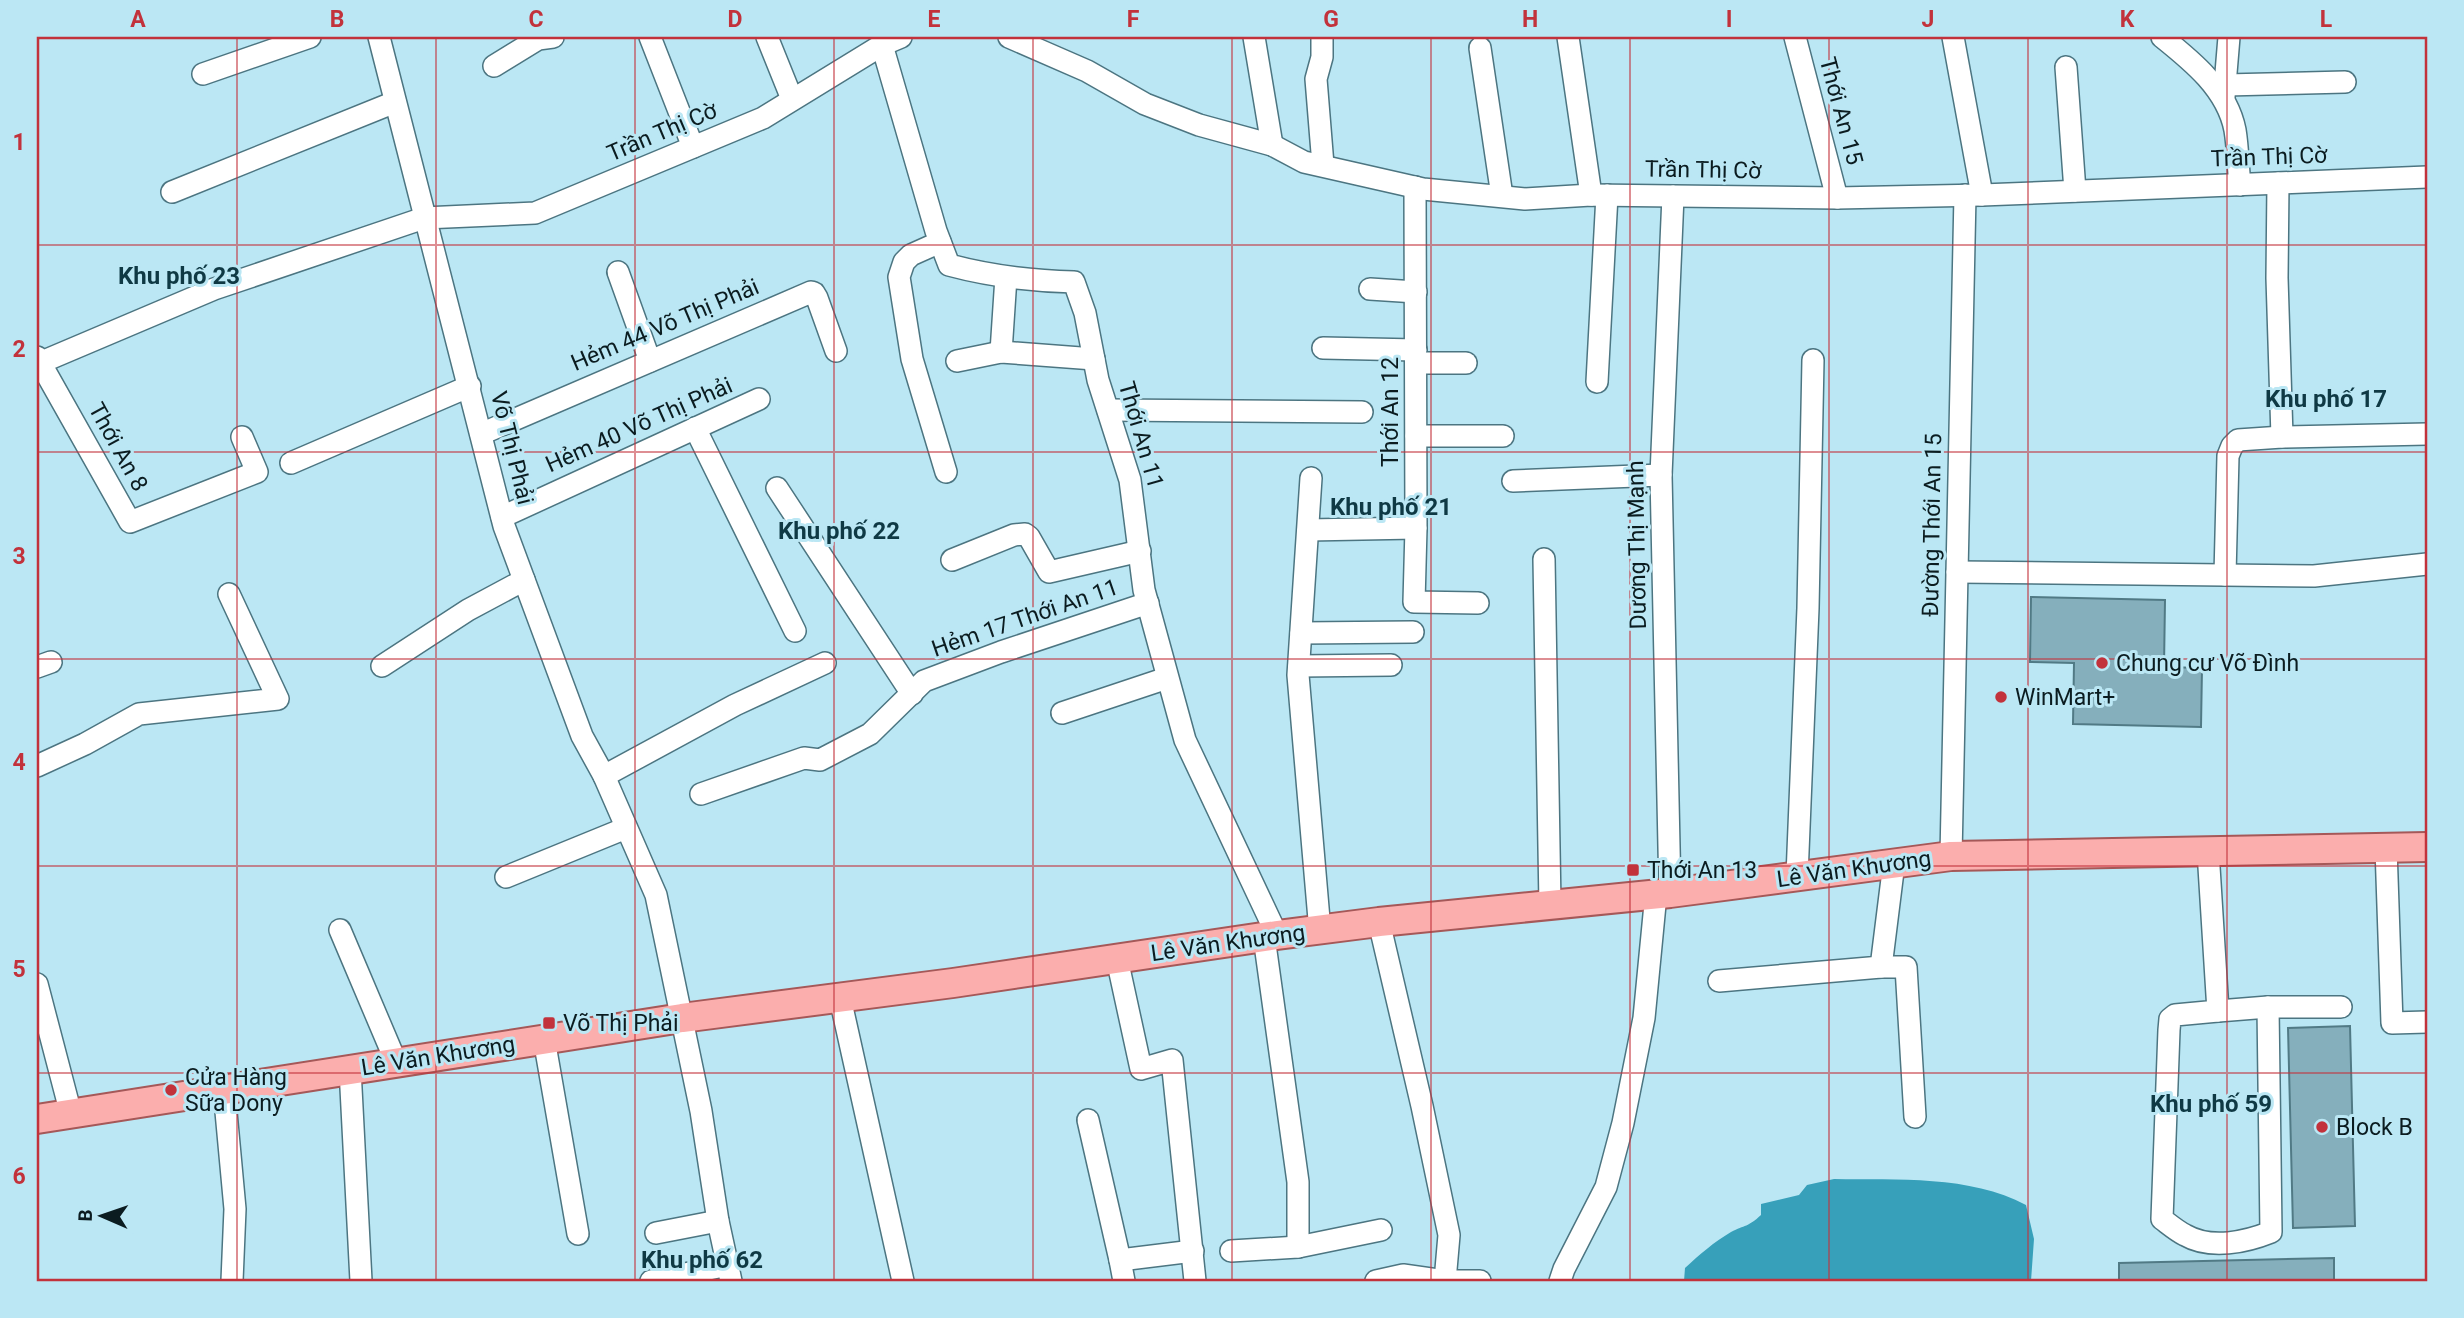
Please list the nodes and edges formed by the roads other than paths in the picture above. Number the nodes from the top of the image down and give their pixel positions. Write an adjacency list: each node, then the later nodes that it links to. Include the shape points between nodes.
1 (310, 37): 18 (street)
2 (379, 37): 22 (street, Võ Thị Phải)
3 (553, 37): 16 (street, via 538,39)
4 (650, 37): 24 (street)
5 (766, 37): 21 (street)
6 (1009, 37): 23 (street, Trần Thị Cờ, via 1145,104)
7 (1254, 37): 23 (street)
8 (1322, 37): 25 (street, via 1317,79)
9 (1568, 37): 32 (street)
10 (1795, 37): 36 (street, Thới An 15)
11 (1953, 37): 33 (street, Đường Thới An 15)
12 (2162, 37): 20 (street)
13 (2229, 37): 20 (street)
14 (891, 41): 21 (street, Trần Thị Cờ); 38 (street, Thới An 11)
15 (1480, 48): 34 (street)
16 (494, 66)
17 (2066, 67): 30 (street)
18 (203, 74)
19 (2345, 82): 20 (street)
20 (2225, 92): 28 (street, via 2235,129)
21 (792, 99): 24 (street, Trần Thị Cờ, via 763,118)
22 (395, 102): 31 (street); 37 (street, Võ Thị Phải)
23 (1272, 145): 25 (street, Trần Thị Cờ, via 1304,162)
24 (693, 148): 37 (street, Trần Thị Cờ, via 535,213)
25 (1323, 165): 29 (street, Trần Thị Cờ)
26 (2427, 177): 27 (street, Trần Thị Cờ)
27 (2278, 183): 28 (street, Trần Thị Cờ); 64 (street)
28 (2240, 185): 30 (street, Trần Thị Cờ)
29 (1415, 187): 34 (street, Trần Thị Cờ); 42 (street, Thới An 12)
30 (2075, 191): 33 (street, Trần Thị Cờ)
31 (172, 192)
32 (1599, 195): 34 (street, Trần Thị Cờ); 35 (street, Trần Thị Cờ); 53 (street)
33 (1973, 195): 36 (street, Trần Thị Cờ); 78 (street, Đường Thới An 15)
34 (1502, 196)
35 (1673, 196): 36 (street, Trần Thị Cờ); 67 (street, Dương Thị Mạnh)
36 (1837, 198)
37 (424, 218): 49 (street, Trần Thị Cờ, via 214,289); 54 (street, Võ Thị Phải)
38 (940, 242): 40 (street, Thới An 11, via 949,265); 66 (street, via 911,255 899,277 912,359)
39 (618, 272): 50 (street)
40 (1006, 277): 45 (street); 47 (street, Thới An 11, via 1074,282 1086,313)
41 (1370, 289): 42 (street)
42 (1416, 292): 46 (street, Thới An 12)
43 (1323, 348): 46 (street)
44 (836, 351): 50 (street, Hẻm 44 Võ Thị Phải, via 811,292)
45 (1001, 352): 47 (street); 51 (street)
46 (1416, 357): 52 (street); 61 (street, Thới An 12)
47 (1094, 359): 56 (street, Thới An 11)
48 (1813, 360): 103 (street)
49 (38, 361): 63 (street, Thới An 8, via 130,522 257,472)
50 (650, 361): 59 (street, Hẻm 44 Võ Thị Phải)
51 (957, 362)
52 (1466, 363)
53 (1597, 382)
54 (470, 386): 59 (street, Võ Thị Phải); 65 (street)
55 (759, 400): 58 (street, Hẻm 40 Võ Thị Phải)
56 (1108, 410): 57 (street); 74 (street, Thới An 11, via 1130,480)
57 (1362, 412)
58 (695, 429): 71 (street, Hẻm 40 Võ Thị Phải); 84 (street)
59 (481, 434): 71 (street, Võ Thị Phải)
60 (2427, 434): 64 (street)
61 (1416, 436): 62 (street); 72 (street, Thới An 12)
62 (1503, 436)
63 (242, 437)
64 (2282, 437): 79 (street, via 2238,440 2229,452)
65 (291, 463)
66 (946, 472)
67 (1661, 475): 69 (street); 105 (street, Dương Thị Mạnh)
68 (1311, 478): 73 (street)
69 (1513, 481)
70 (777, 488): 92 (street)
71 (502, 517): 80 (street, Võ Thị Phải)
72 (1416, 528): 73 (street); 83 (street, Thới An 12, via 1414,602)
73 (1308, 530): 86 (street)
74 (1139, 551): 76 (street, via 1049,572 1025,534); 82 (street, Thới An 11)
75 (1544, 559): 106 (street)
76 (953, 560)
77 (2427, 564): 79 (street, via 2314,576)
78 (1957, 572): 79 (street); 101 (street, Đường Thới An 15)
79 (2225, 575)
80 (524, 580): 89 (street); 95 (street, Võ Thị Phải, via 582,736)
81 (229, 594): 94 (street, via 278,699 139,714)
82 (1148, 603): 91 (street, Thới An 11); 92 (street, Hẻm 17 Thới An 11, via 924,681)
83 (1479, 603)
84 (795, 631)
85 (1413, 632): 86 (street)
86 (1301, 633): 90 (street)
87 (825, 663): 95 (street, via 735,705)
88 (1391, 664): 90 (street)
89 (382, 666)
90 (1299, 666): 109 (street)
91 (1167, 678): 93 (street); 110 (street, Thới An 11, via 1185,740)
92 (912, 694): 96 (street, Hẻm 17 Thới An 11, via 870,734 820,760 804,758)
93 (1062, 713)
94 (37, 766)
95 (604, 776): 97 (street, Võ Thị Phải)
96 (701, 794)
97 (626, 828): 104 (street); 119 (street, Võ Thị Phải, via 656,895)
98 (2427, 847): 99 (main road, Lê Văn Khương)
99 (2386, 848): 100 (main road, Lê Văn Khương); 120 (street, via 2392,1023)
100 (2208, 851): 101 (main road, Lê Văn Khương); 118 (street)
101 (1951, 856): 102 (main road, Lê Văn Khương)
102 (1894, 863): 103 (main road, Lê Văn Khương); 112 (street)
103 (1797, 876): 105 (main road, Lê Văn Khương)
104 (506, 877)
105 (1663, 893): 106 (main road, Lê Văn Khương); 147 (street, Dương Thị Mạnh, via 1623,1123 1606,1187)
106 (1550, 905): 107 (main road, Lê Văn Khương)
107 (1379, 922): 109 (main road, Lê Văn Khương); 145 (street, via 1449,1235)
108 (340, 930): 122 (street)
109 (1320, 931): 110 (main road, Lê Văn Khương)
110 (1271, 936): 111 (main road, Lê Văn Khương); 133 (street, Thới An 11, via 1298,1182)
111 (1117, 959): 115 (main road, Lê Văn Khương); 134 (street, via 1141,1069 1172,1060)
112 (1881, 967): 113 (street); 126 (street, via 1906,967)
113 (1720, 981)
114 (37, 984): 125 (street)
115 (840, 998): 119 (main road, Lê Văn Khương); 141 (street)
116 (2267, 1007): 117 (street); 118 (street); 118 (street, via 2271,1231 2219,1244 2187,1237 2162,1220 2170,1019 2184,1012)
117 (2341, 1007)
118 (2217, 1011)
119 (682, 1018): 121 (main road, Lê Văn Khương); 129 (street, Võ Thị Phải)
120 (2427, 1022)
121 (544, 1039): 122 (main road, Lê Văn Khương); 132 (street)
122 (396, 1062): 123 (main road, Lê Văn Khương)
123 (350, 1069): 124 (main road, Lê Văn Khương); 139 (street)
124 (224, 1090): 125 (main road, Lê Văn Khương); 138 (street, via 235,1209)
125 (71, 1114): 127 (main road, Lê Văn Khương)
126 (1915, 1117)
127 (37, 1119)
128 (1088, 1120): 136 (street)
129 (718, 1221): 131 (street); 137 (street, Võ Thị Phải)
130 (1381, 1230): 133 (street)
131 (656, 1233)
132 (578, 1234)
133 (1298, 1247): 135 (street)
134 (1193, 1251): 136 (street); 143 (street)
135 (1231, 1251)
136 (1120, 1260): 142 (street)
137 (729, 1273): 140 (street)
138 (232, 1281)
139 (361, 1281)
140 (651, 1281)
141 (902, 1281)
142 (1124, 1281)
143 (1195, 1281)
144 (1376, 1281): 145 (street, via 1403,1275)
145 (1445, 1281): 146 (street)
146 (1480, 1281)
147 (1560, 1281)

